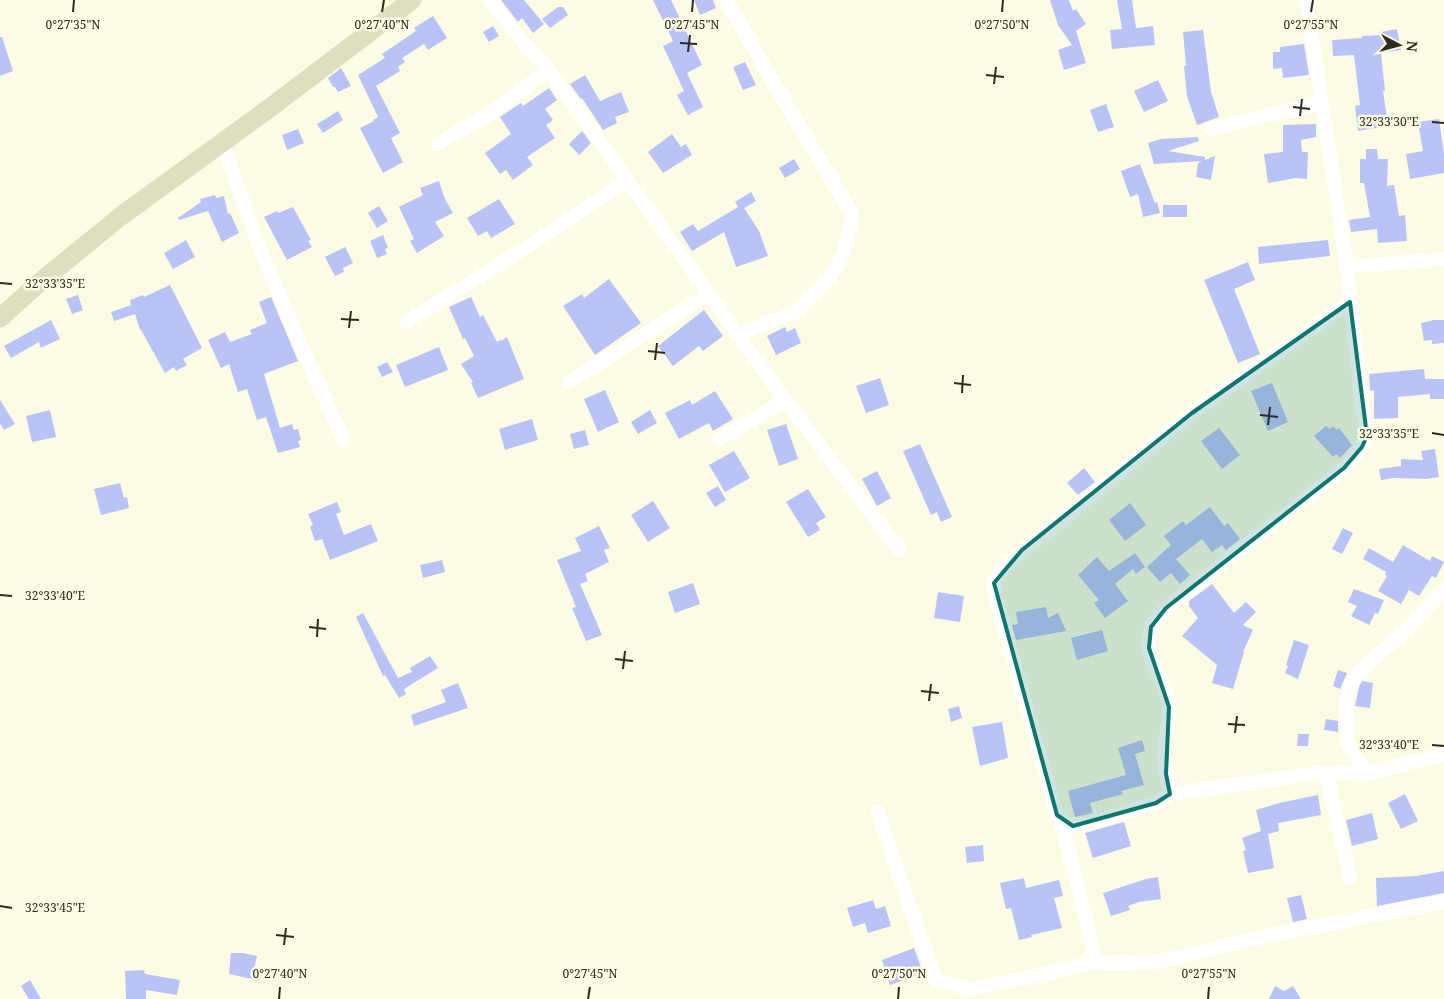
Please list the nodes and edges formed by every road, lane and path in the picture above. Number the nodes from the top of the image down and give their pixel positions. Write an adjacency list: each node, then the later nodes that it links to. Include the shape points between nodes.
1 (412, 0): 8 (street)
2 (490, 0): 5 (street)
3 (726, 0): 17 (street, via 853,215 844,252 830,278 796,312)
4 (1306, 0): 6 (street)
5 (549, 70): 9 (street, via 490,114); 10 (street)
6 (1322, 100): 7 (street, via 1310,106); 12 (street)
7 (1211, 130)
8 (222, 143): 15 (street, via 121,216); 21 (street, via 260,251)
9 (438, 143)
10 (628, 180): 13 (street); 16 (street)
11 (1444, 259): 12 (street)
12 (1348, 267): 14 (street)
13 (709, 293): 17 (street); 18 (street)
14 (1350, 302): 27 (street, via 1367,436 1362,448 1344,468 1166,608 1151,627 1149,648 1169,707 1164,753); 29 (street, via 1192,413 1022,550 1000,572 994,583 995,597)
15 (0, 318)
16 (407, 322)
17 (739, 334): 19 (street)
18 (568, 382)
19 (785, 400): 20 (street); 22 (street)
20 (720, 439)
21 (344, 440)
22 (899, 549)
23 (1444, 590): 26 (street, via 1402,634 1357,673 1351,684 1346,701 1347,742)
24 (1444, 755): 26 (street)
25 (1326, 772): 26 (street); 27 (street); 30 (street)
26 (1367, 774)
27 (1170, 794): 29 (street, via 1156,803 1090,823 1072,826)
28 (878, 812): 32 (street, via 935,980 969,989)
29 (1060, 818): 32 (street, via 1094,953)
30 (1350, 877)
31 (1444, 902): 32 (street, via 1275,934 1156,962)
32 (1086, 964)

